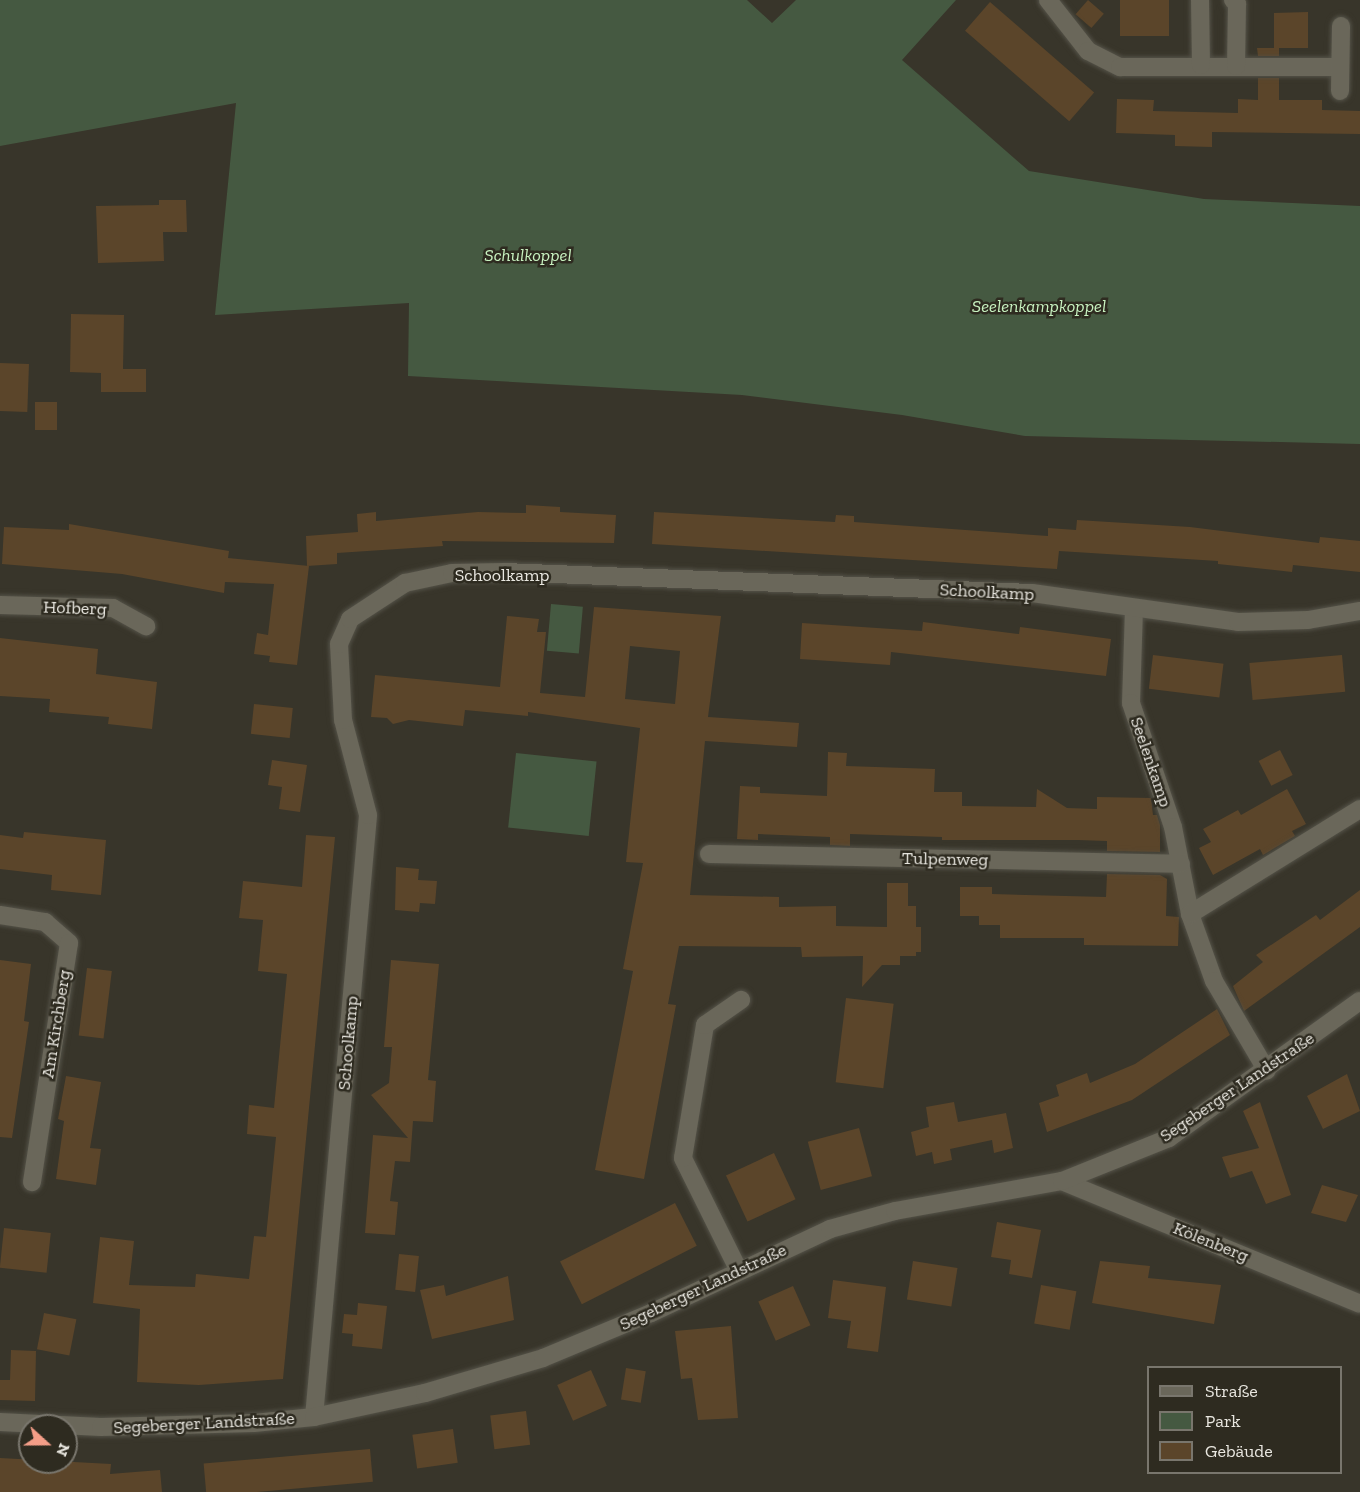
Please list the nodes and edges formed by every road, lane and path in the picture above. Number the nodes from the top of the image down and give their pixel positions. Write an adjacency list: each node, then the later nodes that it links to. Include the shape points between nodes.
1 (1048, 0): 5 (street, via 1089,51 1103,62 1120,67)
2 (1200, 0): 5 (street)
3 (1233, 0): 6 (street, via 1237,4)
4 (1341, 26): 7 (street)
5 (1201, 65): 6 (street)
6 (1236, 66): 7 (street)
7 (1340, 67): 8 (street)
8 (1340, 91)
9 (0, 605): 12 (street, Hofberg, via 113,608)
10 (1134, 608): 11 (street, Schoolkamp, via 1238,622 1308,620); 15 (street, Seelenkamp, via 1131,703 1164,796); 25 (street, Schoolkamp, via 1032,593 452,573 405,584 350,619 339,644 343,720 368,815)
11 (1360, 611)
12 (146, 626)
13 (1360, 810): 16 (street)
14 (709, 854): 15 (street, Tulpenweg)
15 (1181, 864): 16 (street, Seelenkamp)
16 (1190, 914): 20 (street, Seelenkamp, via 1214,981)
17 (0, 915): 22 (street, Am Kirchberg, via 45,922 69,943)
18 (741, 1000): 23 (street, via 705,1025 683,1158)
19 (1360, 1001): 20 (street, Segeberger Landstraße)
20 (1266, 1071): 21 (street, Segeberger Landstraße, via 1169,1138)
21 (1062, 1181): 23 (street, Segeberger Landstraße, via 830,1228); 24 (street, Kölenberg)
22 (32, 1182)
23 (738, 1269): 25 (street, Segeberger Landstraße, via 651,1313 543,1358 425,1393)
24 (1360, 1304)
25 (314, 1417): 26 (street, Segeberger Landstraße, via 254,1423 101,1427)
26 (0, 1422)

